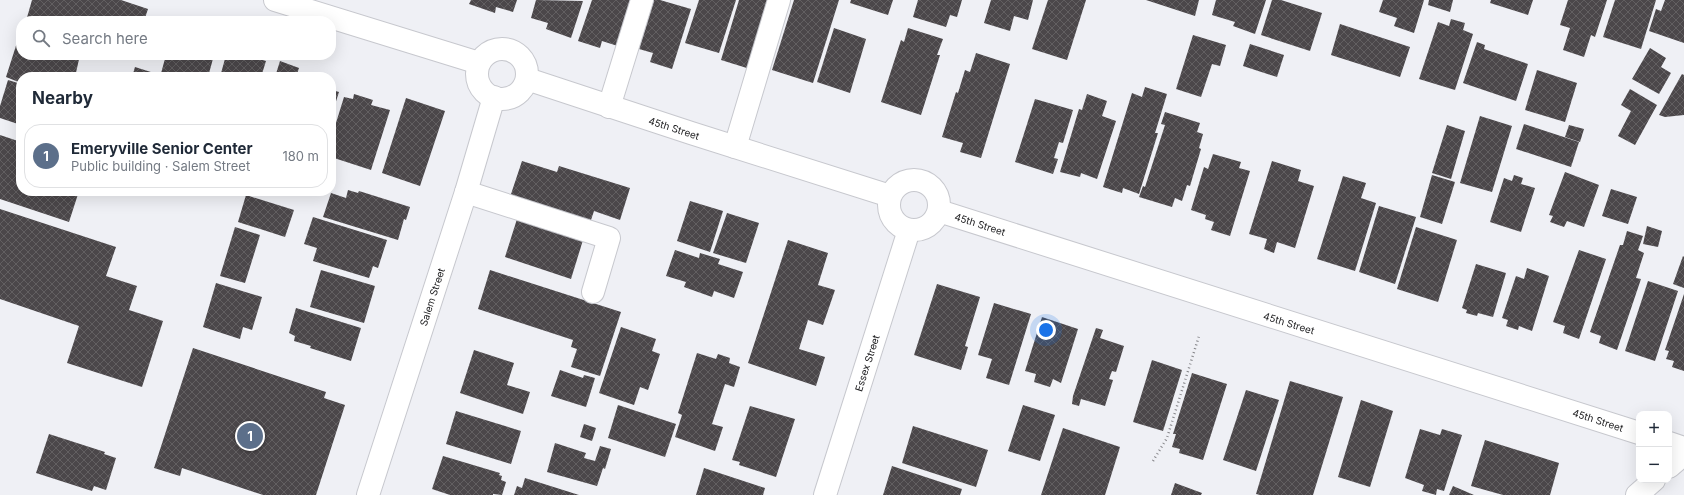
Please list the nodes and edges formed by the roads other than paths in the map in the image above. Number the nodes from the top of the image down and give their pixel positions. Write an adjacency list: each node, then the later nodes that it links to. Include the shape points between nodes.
1 (275, 0): 4 (street)
2 (642, 0): 9 (street)
3 (779, 0): 10 (street)
4 (326, 16)
5 (336, 19): 6 (street)
6 (479, 64): 7 (street, via 487,53 493,50 513,50 523,59); 8 (street, via 476,72 480,87 486,94)
7 (527, 79): 8 (street, via 525,86 514,96 501,99); 9 (street, 45th Street)
8 (494, 97): 11 (street, Salem Street)
9 (610, 107): 10 (street, 45th Street)
10 (735, 147): 12 (street, 45th Street)
11 (466, 192): 15 (street, via 609,238); 22 (street, Salem Street)
12 (890, 196): 13 (street, via 898,185 918,180 935,191); 14 (street, via 889,208 893,220)
13 (939, 211): 14 (street, via 927,227); 16 (street, 45th Street)
14 (909, 230): 23 (street, Essex Street)
15 (593, 292)
16 (1636, 432)
17 (1672, 444): 18 (street)
18 (1684, 448)
19 (1684, 454): 20 (street)
20 (1672, 464)
21 (1651, 483): 24 (street)
22 (368, 495)
23 (825, 495)
24 (1637, 495)

